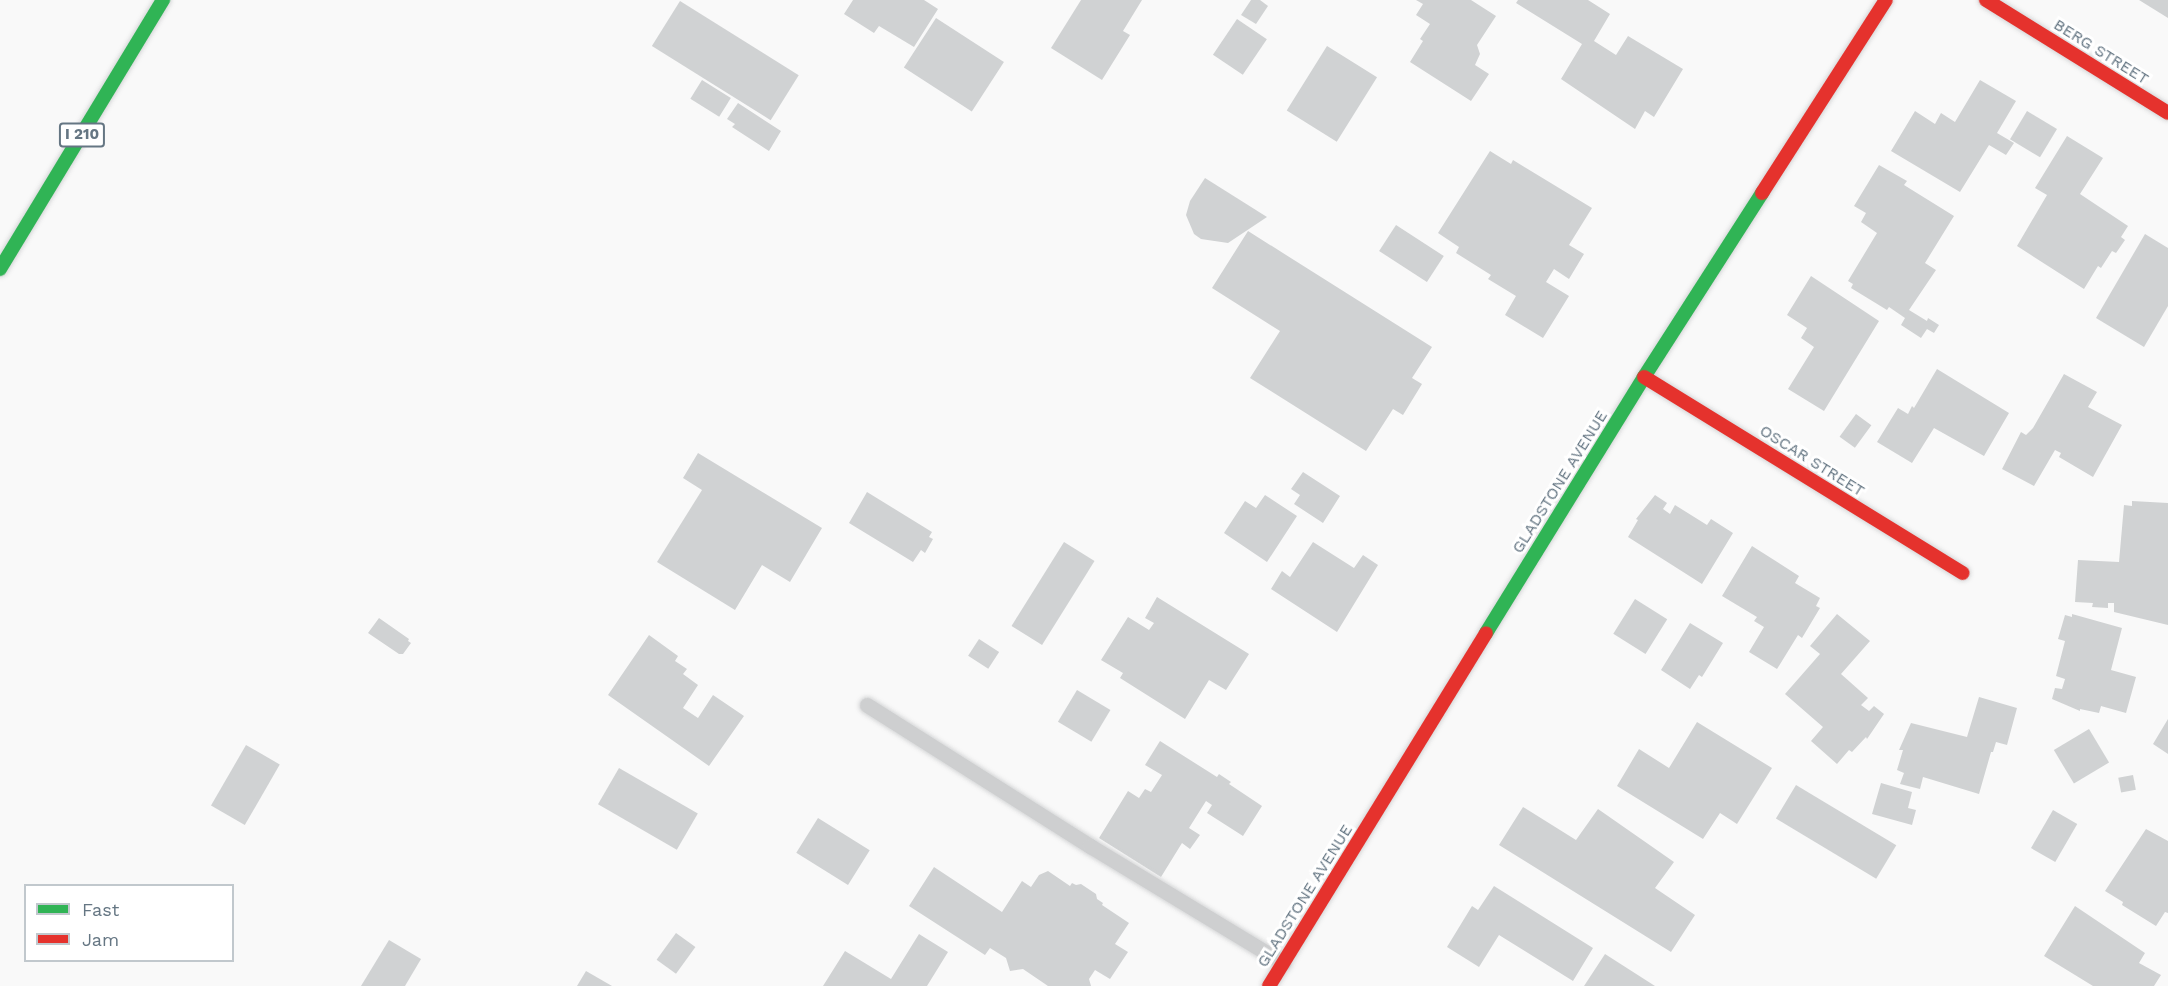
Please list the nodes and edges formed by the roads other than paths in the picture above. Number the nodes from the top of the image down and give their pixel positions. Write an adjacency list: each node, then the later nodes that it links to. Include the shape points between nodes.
1 (163, 0): 5 (main road, I 210)
2 (1886, 0): 6 (main road, GLADSTONE AVENUE)
3 (1986, 0): 4 (main road, BERG STREET)
4 (2168, 112)
5 (0, 269)
6 (1644, 377): 7 (main road, OSCAR STREET); 9 (main road, GLADSTONE AVENUE)
7 (1962, 573)
8 (867, 705): 9 (lane)
9 (1283, 963): 10 (main road, GLADSTONE AVENUE)
10 (1269, 986)

